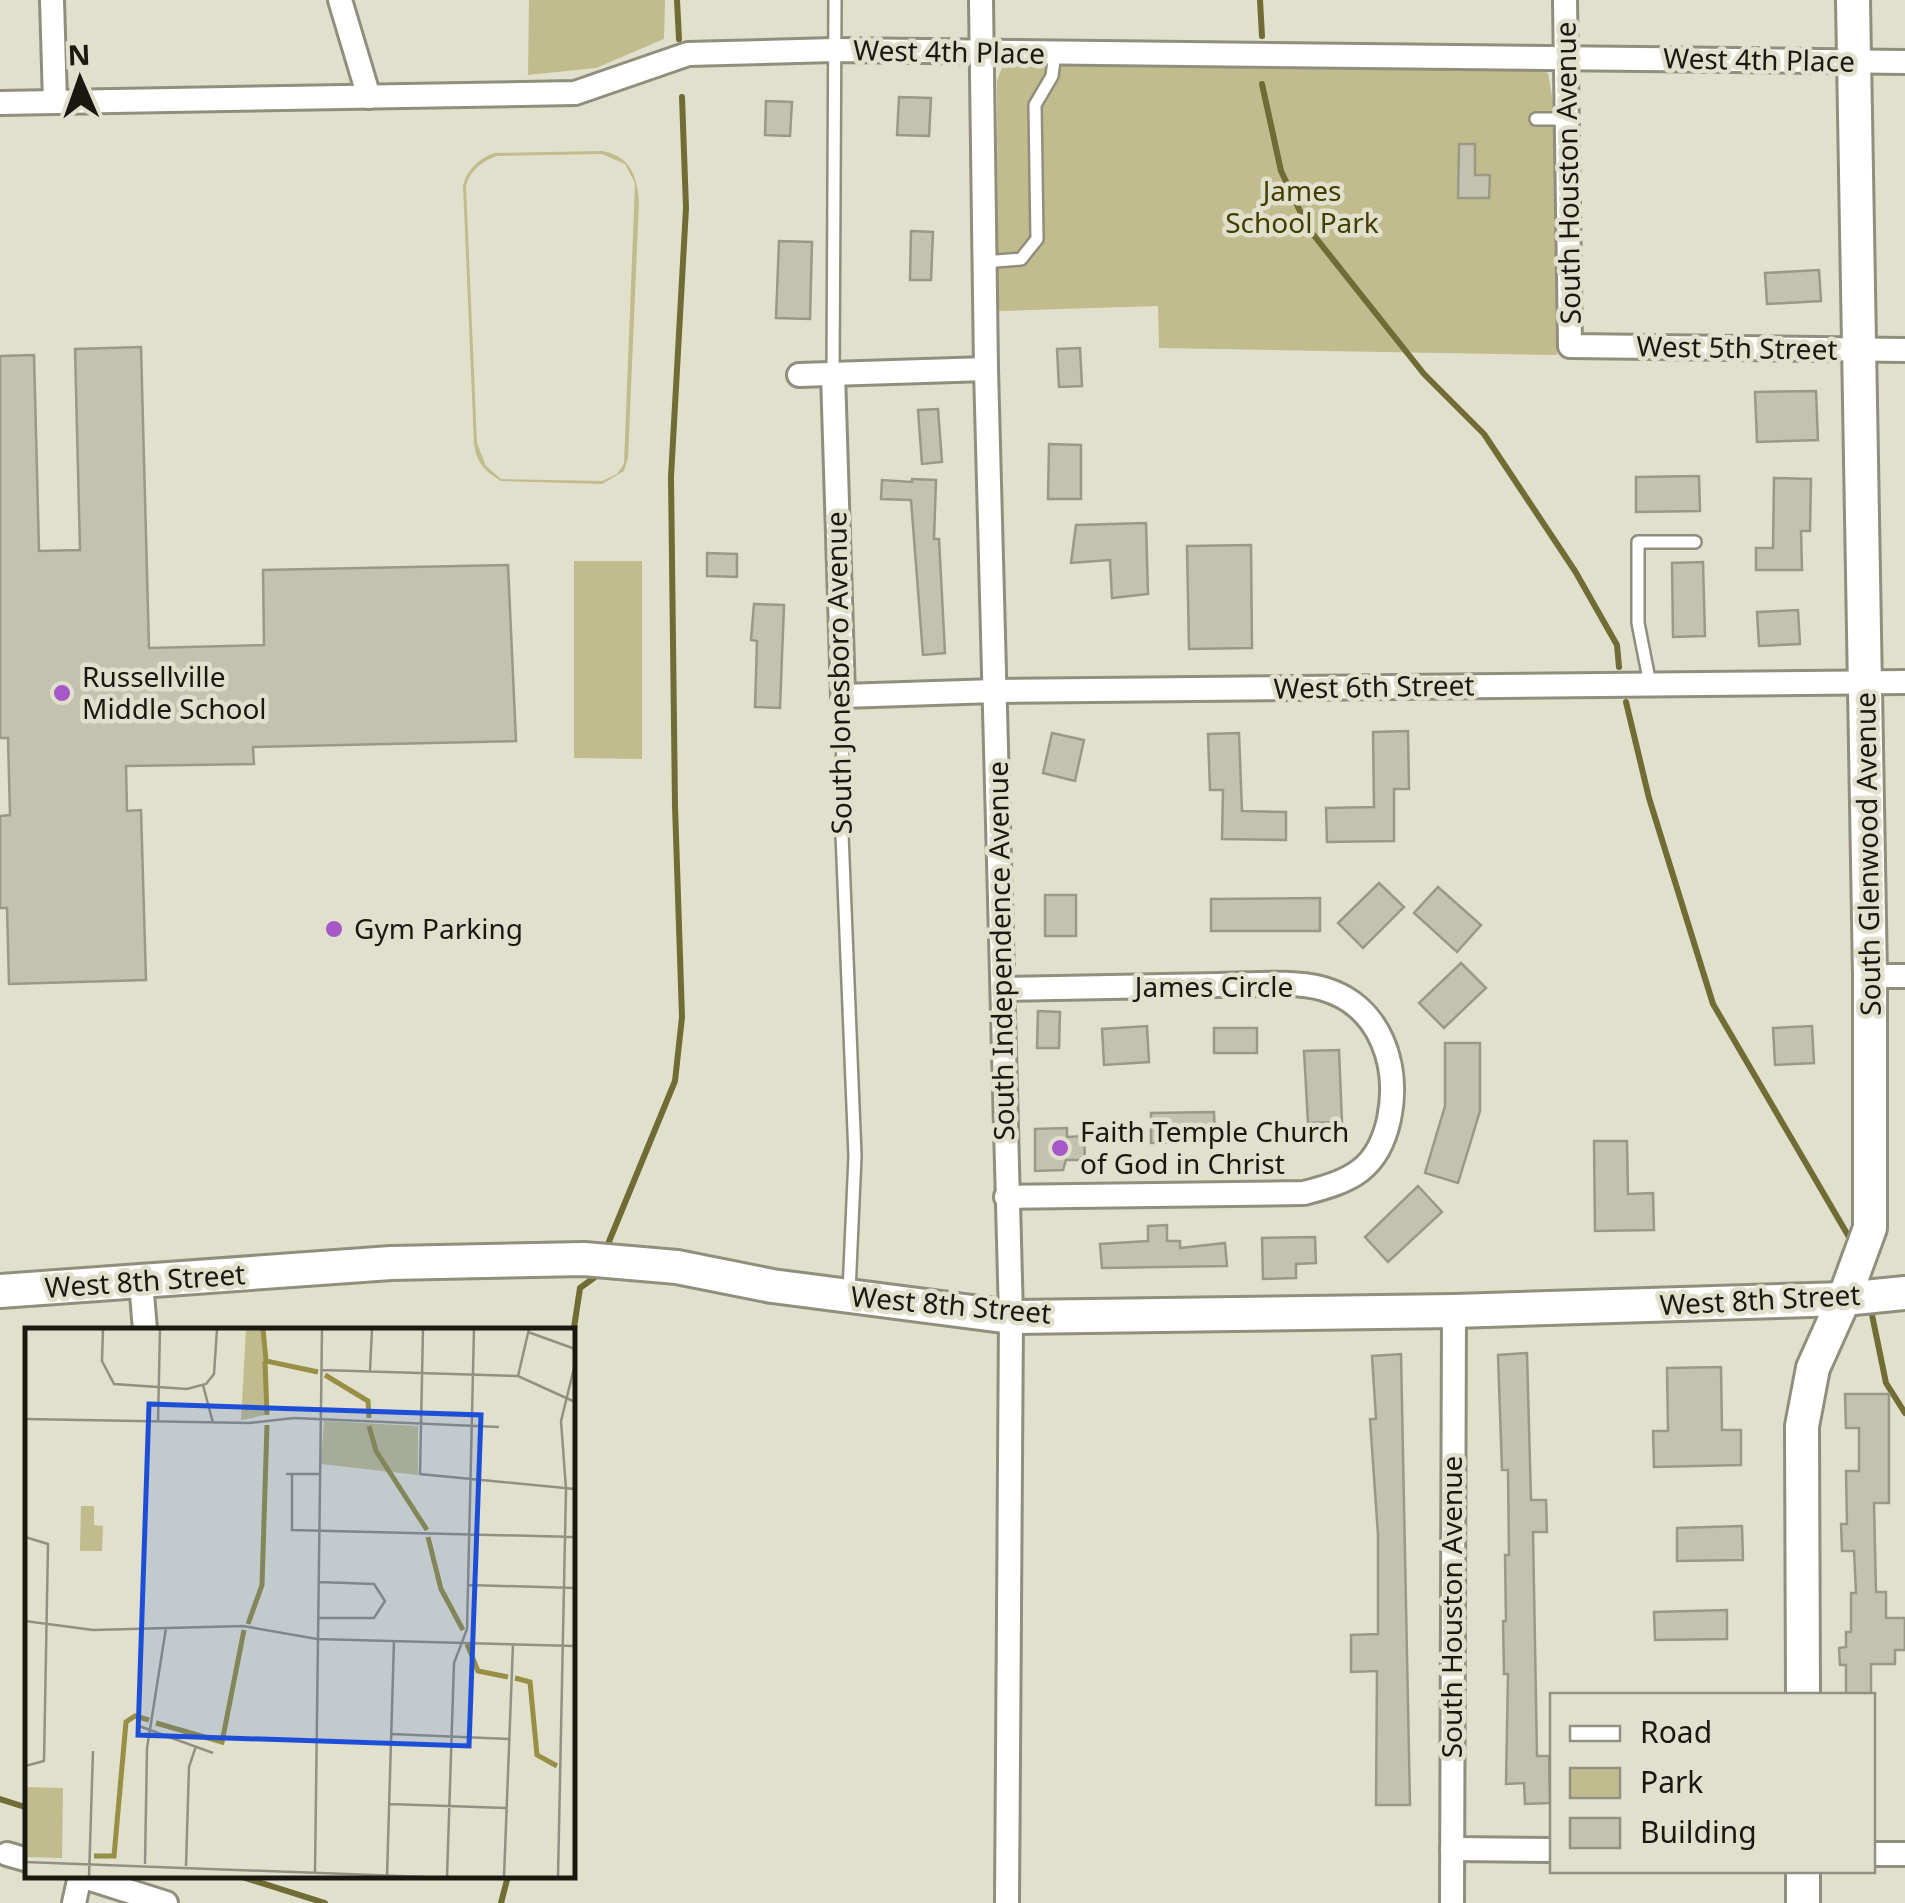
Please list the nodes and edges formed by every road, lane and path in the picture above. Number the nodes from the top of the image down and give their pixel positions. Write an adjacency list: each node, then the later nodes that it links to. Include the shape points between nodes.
1 (52, 0): 15 (street)
2 (340, 0): 13 (street)
3 (834, 0): 7 (lane)
4 (981, 0): 8 (street, South Independence Avenue)
5 (1566, 0): 10 (street, South Houston Avenue)
6 (1853, 0): 11 (street, South Glenwood Avenue)
7 (834, 50): 8 (street, West 4th Place); 13 (street, West 4th Place, via 688,54 575,92); 24 (lane, South Jonesboro Avenue)
8 (982, 53): 9 (street, West 4th Place); 18 (street, South Independence Avenue)
9 (1054, 53): 10 (street, West 4th Place); 18 (lane, via 1052,76 1035,105 1036,239 1022,259)
10 (1566, 57): 11 (street, West 4th Place); 17 (street, South Houston Avenue)
11 (1852, 62): 12 (street, West 4th Place); 20 (street, South Glenwood Avenue)
12 (1905, 62)
13 (369, 96): 15 (street, West 4th Place)
14 (0, 102): 15 (street, West 4th Place)
15 (55, 102)
16 (1536, 119): 17 (lane)
17 (1567, 119): 19 (street, South Houston Avenue)
18 (984, 262): 22 (street, South Independence Avenue)
19 (1570, 346): 20 (street, West 5th Street)
20 (1860, 350): 21 (street, West 5th Street); 26 (street, South Glenwood Avenue)
21 (1905, 350)
22 (986, 370): 24 (street); 29 (street, South Independence Avenue)
23 (799, 374): 24 (street)
24 (833, 374): 30 (street, South Jonesboro Avenue)
25 (1695, 542): 28 (lane, via 1638,542 1638,623)
26 (1866, 682): 27 (street, West 6th Street); 28 (street, West 6th Street); 31 (street, South Glenwood Avenue)
27 (1905, 682)
28 (1650, 684): 29 (street, West 6th Street)
29 (995, 691): 30 (street, West 6th Street); 33 (street, South Independence Avenue)
30 (843, 696): 38 (lane, South Jonesboro Avenue, via 855,1156)
31 (1870, 976): 32 (street); 39 (street, South Glenwood Avenue, via 1870,1228)
32 (1905, 976)
33 (1002, 989): 34 (street, South Independence Avenue); 34 (street, James Circle, via 1324,989 1372,1019 1387,1046 1392,1083 1379,1152 1334,1185 1304,1192)
34 (1006, 1198): 41 (street, South Independence Avenue)
35 (142, 1282): 36 (street, West 8th Street); 38 (street, West 8th Street, via 391,1263 584,1259); 42 (street)
36 (0, 1291)
37 (1905, 1294): 39 (street, West 8th Street)
38 (849, 1296): 41 (street, West 8th Street)
39 (1844, 1299): 40 (street, West 8th Street); 43 (street, South Glenwood Avenue, via 1814,1368 1802,1426)
40 (1454, 1311): 41 (street, West 8th Street); 44 (street, South Houston Avenue)
41 (1011, 1317): 53 (street, South Independence Avenue)
42 (145, 1328)
43 (1803, 1693)
44 (1452, 1849): 45 (street); 54 (street, South Houston Avenue)
45 (1550, 1850)
46 (1875, 1854): 47 (street)
47 (1905, 1854)
48 (1804, 1873): 55 (street)
49 (80, 1878): 51 (street)
50 (86, 1878): 52 (street)
51 (74, 1903)
52 (166, 1903)
53 (1007, 1903)
54 (1452, 1903)
55 (1803, 1903)

